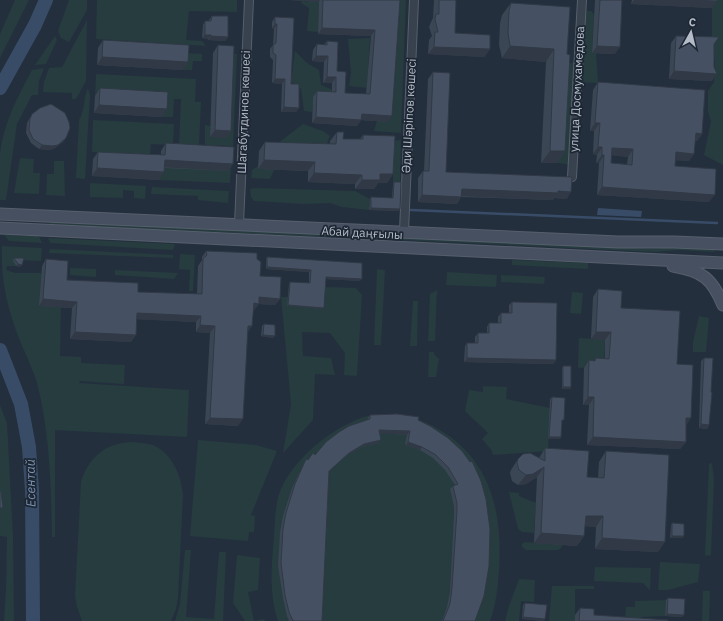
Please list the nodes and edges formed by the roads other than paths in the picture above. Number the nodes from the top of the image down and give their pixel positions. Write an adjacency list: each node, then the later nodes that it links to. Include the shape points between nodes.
1 (249, 0): 6 (street, Шагабутдинов көшесі)
2 (414, 0): 8 (street, Әди Шәріпов көшесі)
3 (582, 0): 4 (street, улица Досмухамедова)
4 (572, 177)
5 (0, 214): 6 (main road, Абай даңғылы)
6 (239, 224): 8 (main road, Абай даңғылы)
7 (0, 228): 10 (main road, Абай даңғылы)
8 (404, 231): 9 (main road, Абай даңғылы, via 618,242)
9 (723, 244)
10 (617, 258): 11 (main road, Абай даңғылы); 12 (main road, via 684,268 698,273 712,283)
11 (723, 263)
12 (723, 305)

